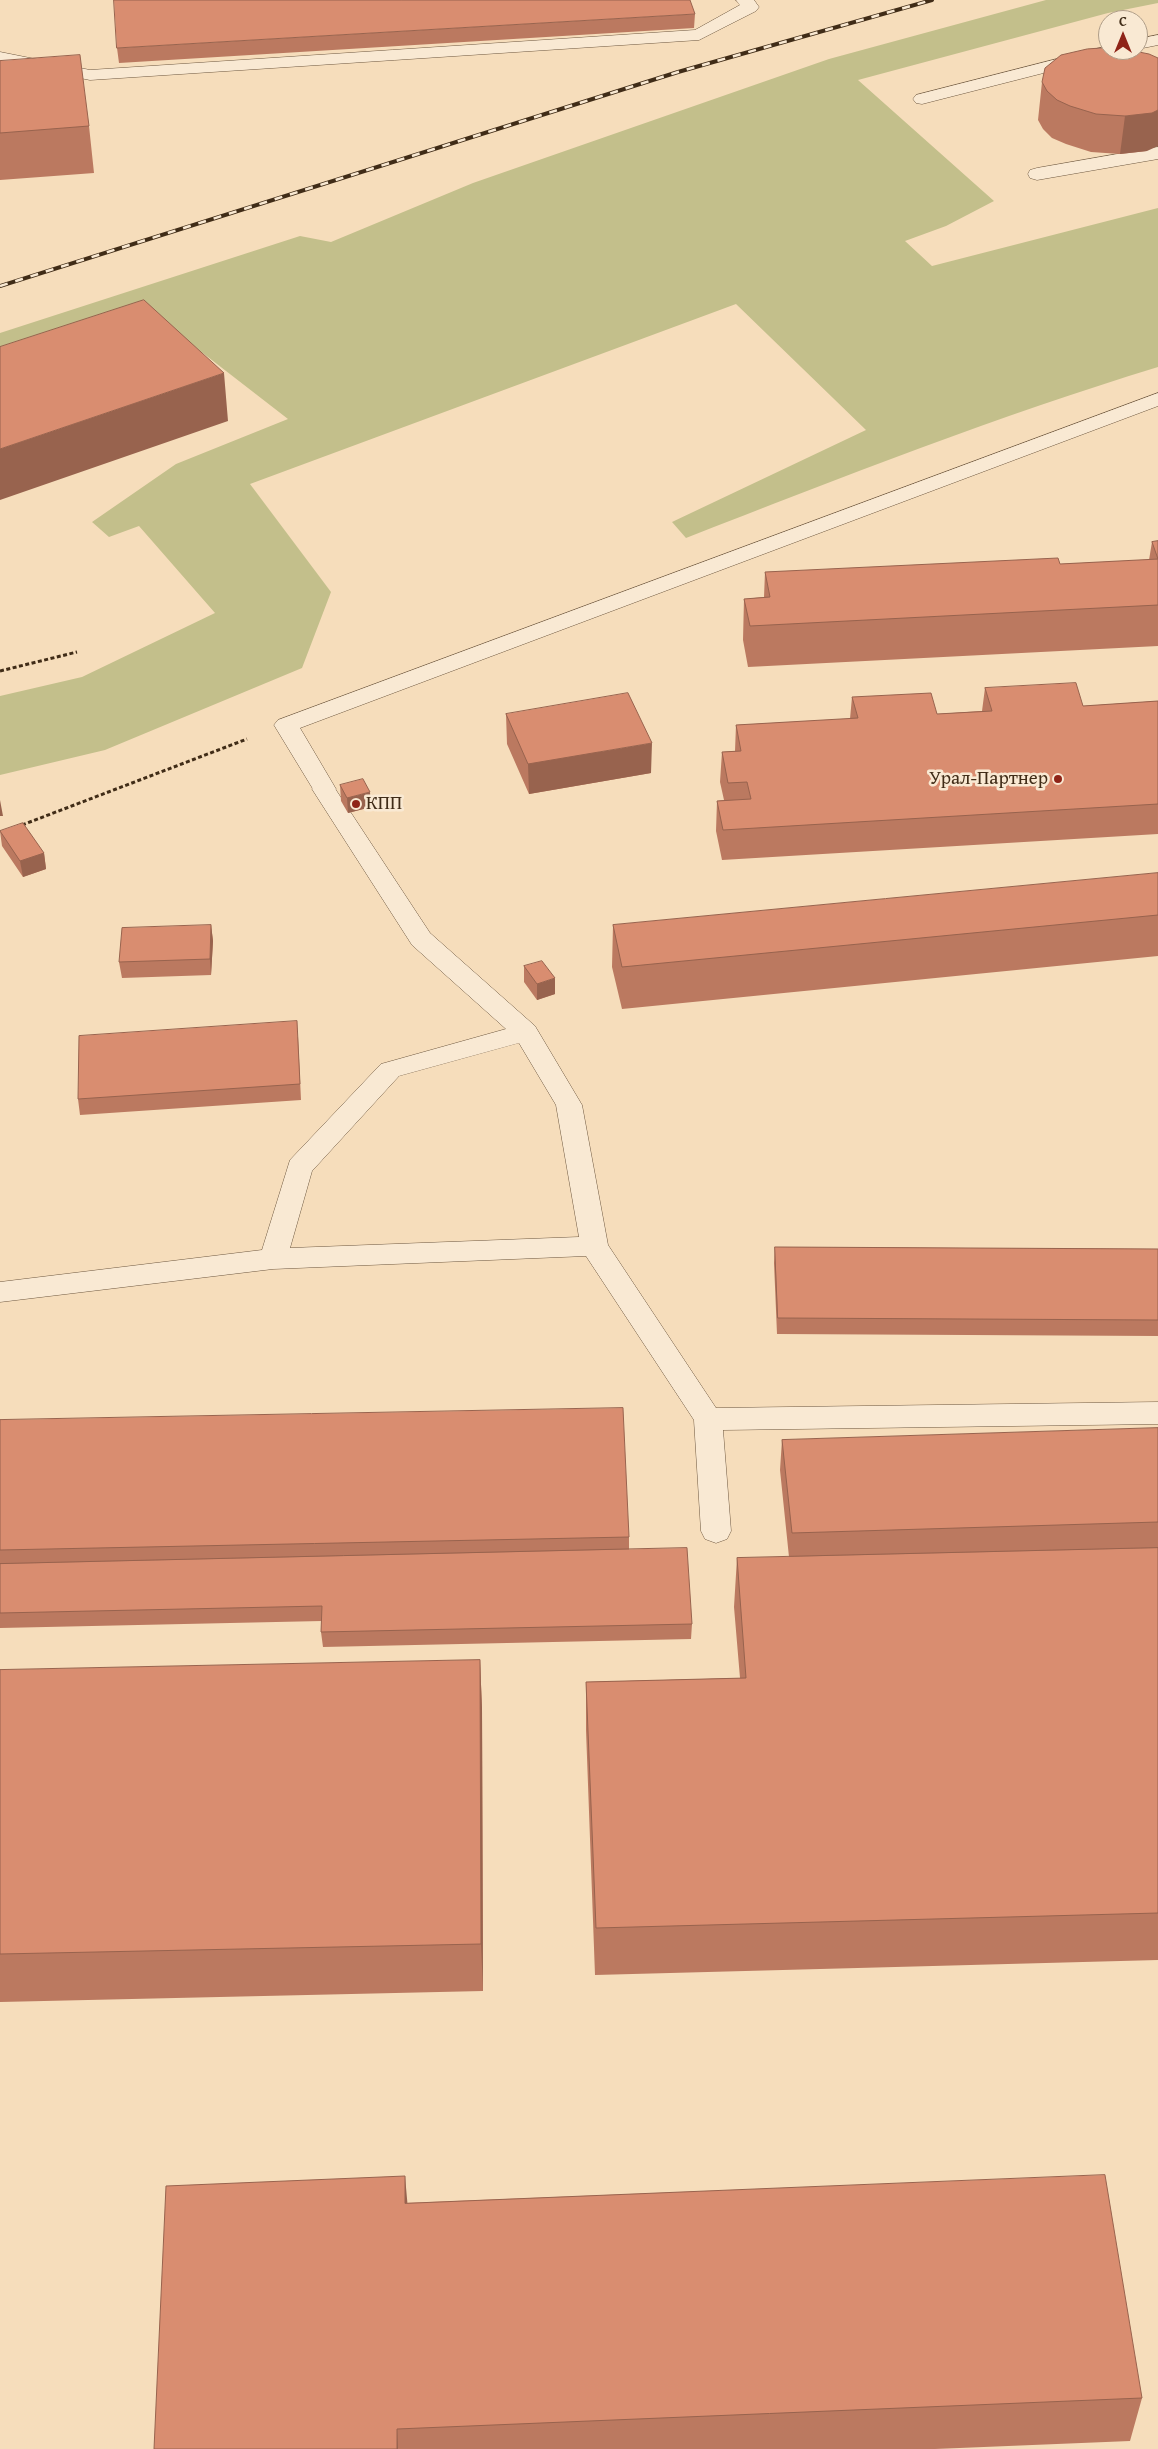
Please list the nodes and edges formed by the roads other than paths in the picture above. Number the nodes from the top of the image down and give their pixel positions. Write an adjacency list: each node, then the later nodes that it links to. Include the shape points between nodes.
1 (746, 0): 3 (street, via 750,7 699,36 90,75)
2 (1098, 54): 4 (street)
3 (0, 57)
4 (922, 99)
5 (1158, 153): 6 (street)
6 (1037, 174)
7 (1158, 399): 8 (street, via 286,725 421,939)
8 (526, 1032): 9 (street, via 569,1105); 10 (street, via 390,1070 300,1167)
9 (594, 1246): 10 (street); 13 (street)
10 (274, 1259): 11 (street)
11 (0, 1292)
12 (1158, 1413): 13 (street)
13 (708, 1419): 14 (street)
14 (716, 1531)

